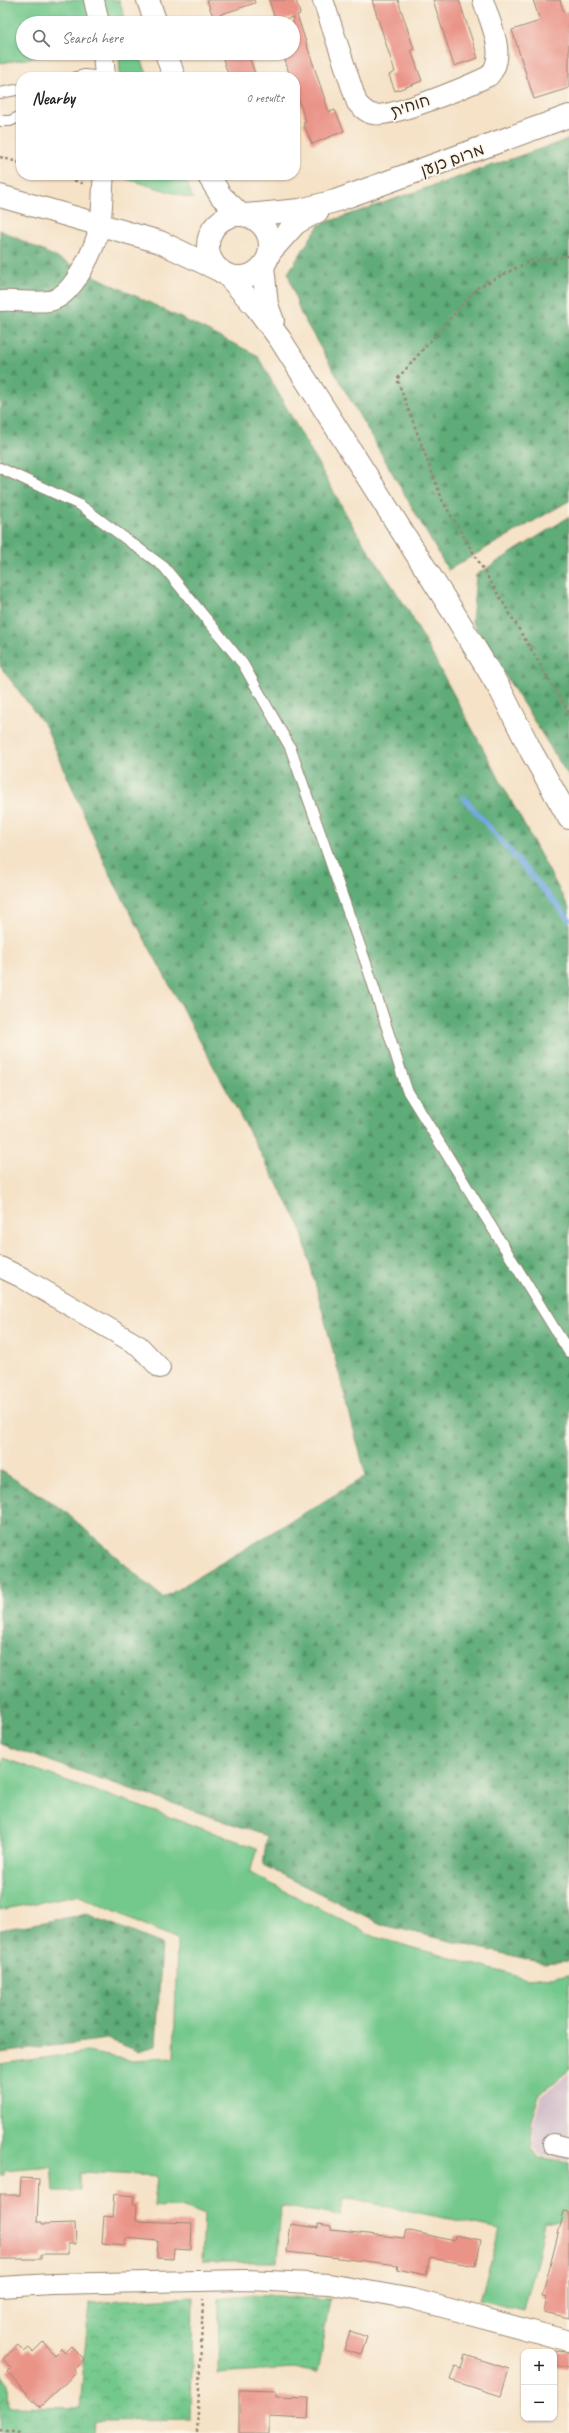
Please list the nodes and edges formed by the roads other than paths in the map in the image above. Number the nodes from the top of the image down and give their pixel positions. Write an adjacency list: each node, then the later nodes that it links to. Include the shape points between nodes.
1 (94, 0): 5 (street)
2 (148, 0): 6 (main road)
3 (323, 0): 4 (street, חוחית, via 357,103 364,111 373,114 394,112 489,76 496,68 499,53)
4 (483, 0)
5 (97, 16)
6 (154, 16)
7 (103, 60): 9 (street)
8 (168, 60): 10 (main road)
9 (104, 72)
10 (172, 72)
11 (16, 90): 12 (lane)
12 (0, 93)
13 (569, 116): 20 (main road, מרום כנען)
14 (16, 118): 15 (lane)
15 (0, 121)
16 (209, 180): 23 (main road, via 214,201)
17 (211, 180): 21 (main road, via 221,196)
18 (103, 183): 22 (street)
19 (0, 196): 22 (main road)
20 (335, 201): 21 (main road, מרום כנען, via 300,210); 25 (main road, מרום כנען, via 296,223)
21 (243, 215): 23 (main road, via 232,216); 25 (main road, via 255,219 268,233)
22 (100, 224): 24 (main road); 27 (street, via 76,280 65,294 50,301)
23 (214, 228): 24 (main road, via 185,238); 26 (main road, via 208,248 214,265)
24 (144, 238): 26 (main road, via 186,253)
25 (266, 259): 26 (main road, via 246,276); 28 (main road, via 267,305)
26 (224, 273): 28 (main road, via 256,307)
27 (0, 301)
28 (280, 339): 30 (main road, via 459,621 501,691)
29 (0, 468): 32 (lane, via 80,506 164,567 243,664 290,747 366,963 406,1090)
30 (569, 818)
31 (0, 1267): 33 (street, via 139,1346)
32 (569, 1352)
33 (160, 1368)
34 (0, 2287): 35 (street, via 274,2280 357,2288 440,2306)
35 (569, 2341)

